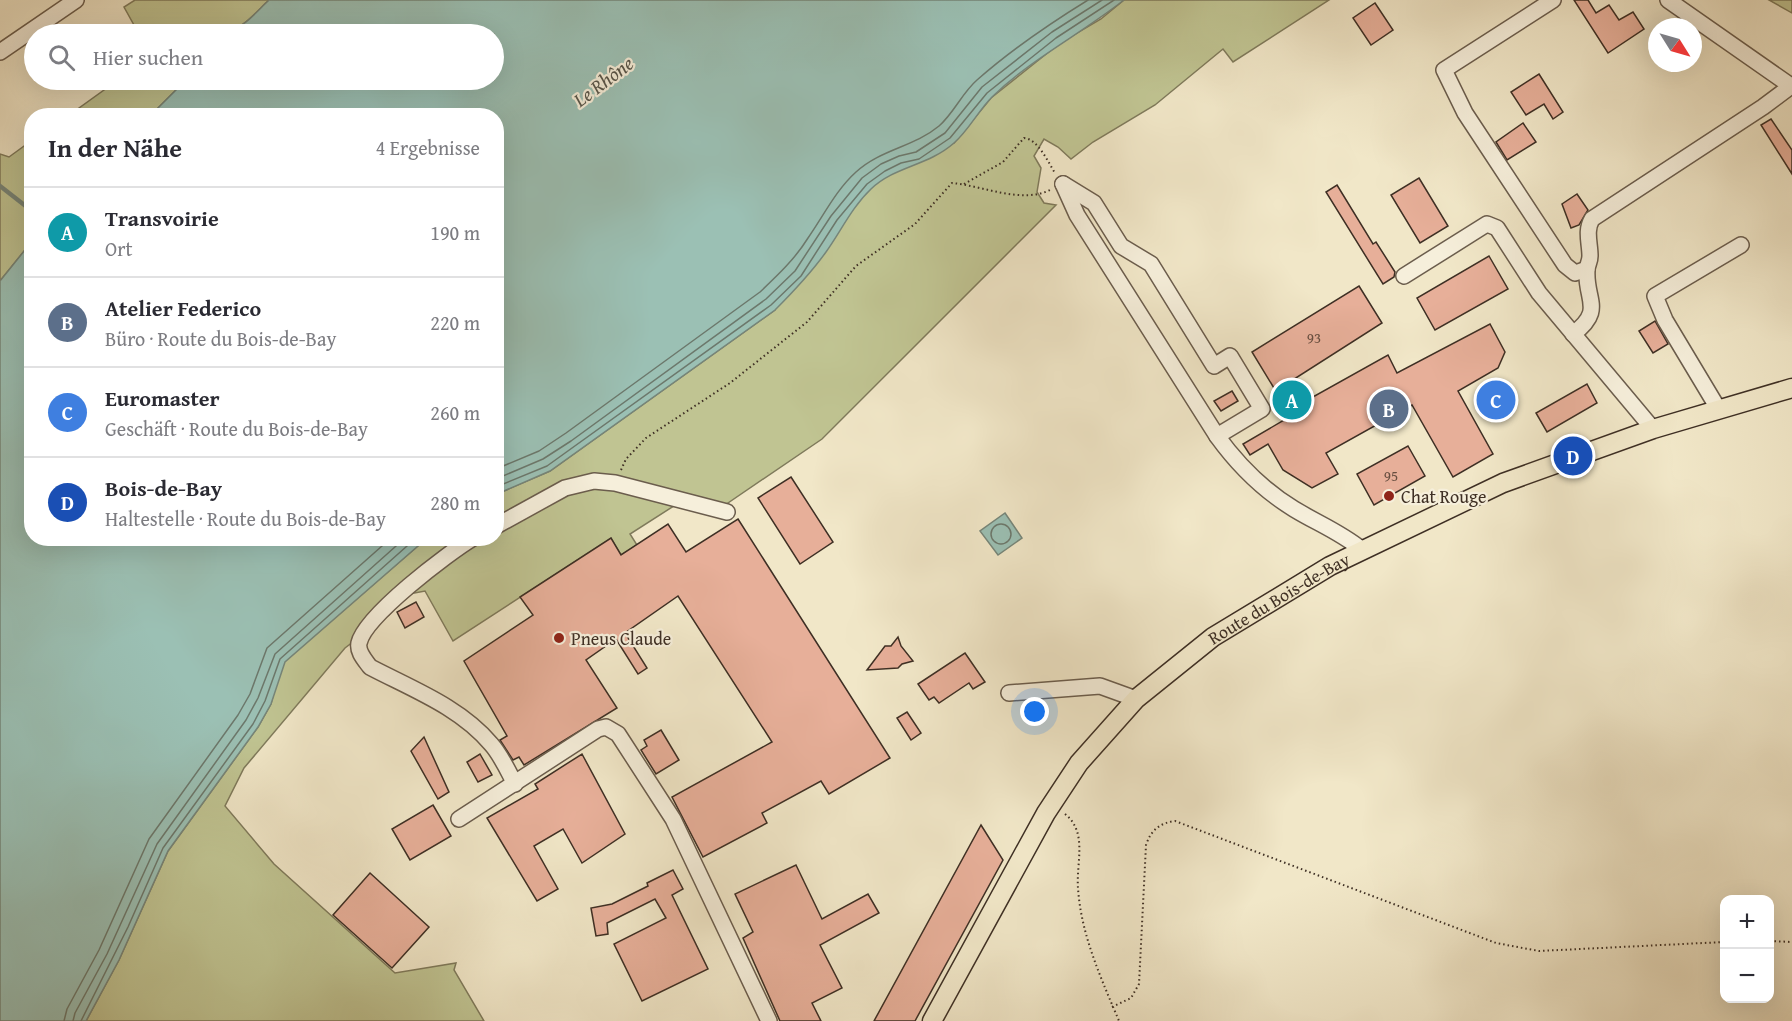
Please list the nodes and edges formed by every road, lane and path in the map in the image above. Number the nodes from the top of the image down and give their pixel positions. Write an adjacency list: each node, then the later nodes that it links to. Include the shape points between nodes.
1 (76, 0): 4 (street)
2 (1553, 0): 10 (street, via 1444,70 1466,113 1565,265 1575,273)
3 (1668, 0): 10 (street, via 1791,86 1592,219)
4 (41, 24)
5 (24, 36): 6 (street)
6 (0, 52)
7 (1063, 183): 8 (path, via 1038,196); 8 (path, via 1029,138 1023,139 1003,162); 16 (street, via 1077,215); 16 (street, via 1094,203 1121,246 1151,264 1214,366 1230,356 1263,409)
8 (964, 184): 17 (path, via 952,183 915,224 856,266 807,322 764,357 646,438 626,459)
9 (1741, 245): 14 (street, via 1655,296 1665,320)
10 (1587, 269): 12 (street, via 1592,311)
11 (1404, 276): 12 (street, via 1491,225 1502,232 1525,274)
12 (1573, 334): 15 (street)
13 (1792, 388): 14 (main road, Route du Bois-de-Bay)
14 (1719, 410): 15 (main road, Route du Bois-de-Bay)
15 (1653, 429): 21 (main road, Route du Bois-de-Bay, via 1503,483)
16 (1217, 436): 21 (street, via 1238,464 1282,501)
17 (615, 483): 18 (street); 19 (street, via 578,483)
18 (727, 512)
19 (504, 522)
20 (460, 546): 24 (street, via 403,591 365,628 358,645 370,667 474,725 494,746)
21 (1361, 549): 23 (main road, Route du Bois-de-Bay, via 1213,637)
22 (1008, 693): 23 (street, via 1100,686)
23 (1136, 699): 25 (main road, Route du Bois-de-Bay, via 1079,763)
24 (515, 784): 26 (street); 31 (street, via 598,729 606,727 618,734 673,819)
25 (1052, 804): 30 (path, via 1076,826 1077,886 1084,930); 32 (main road, Route du Bois-de-Bay)
26 (459, 819)
27 (1774, 941): 29 (path)
28 (1720, 942): 30 (path, via 1523,950 1176,821 1160,825 1146,845 1139,984 1131,998)
29 (1792, 942)
30 (1112, 1007): 33 (path)
31 (769, 1021)
32 (932, 1021)
33 (1119, 1021)

